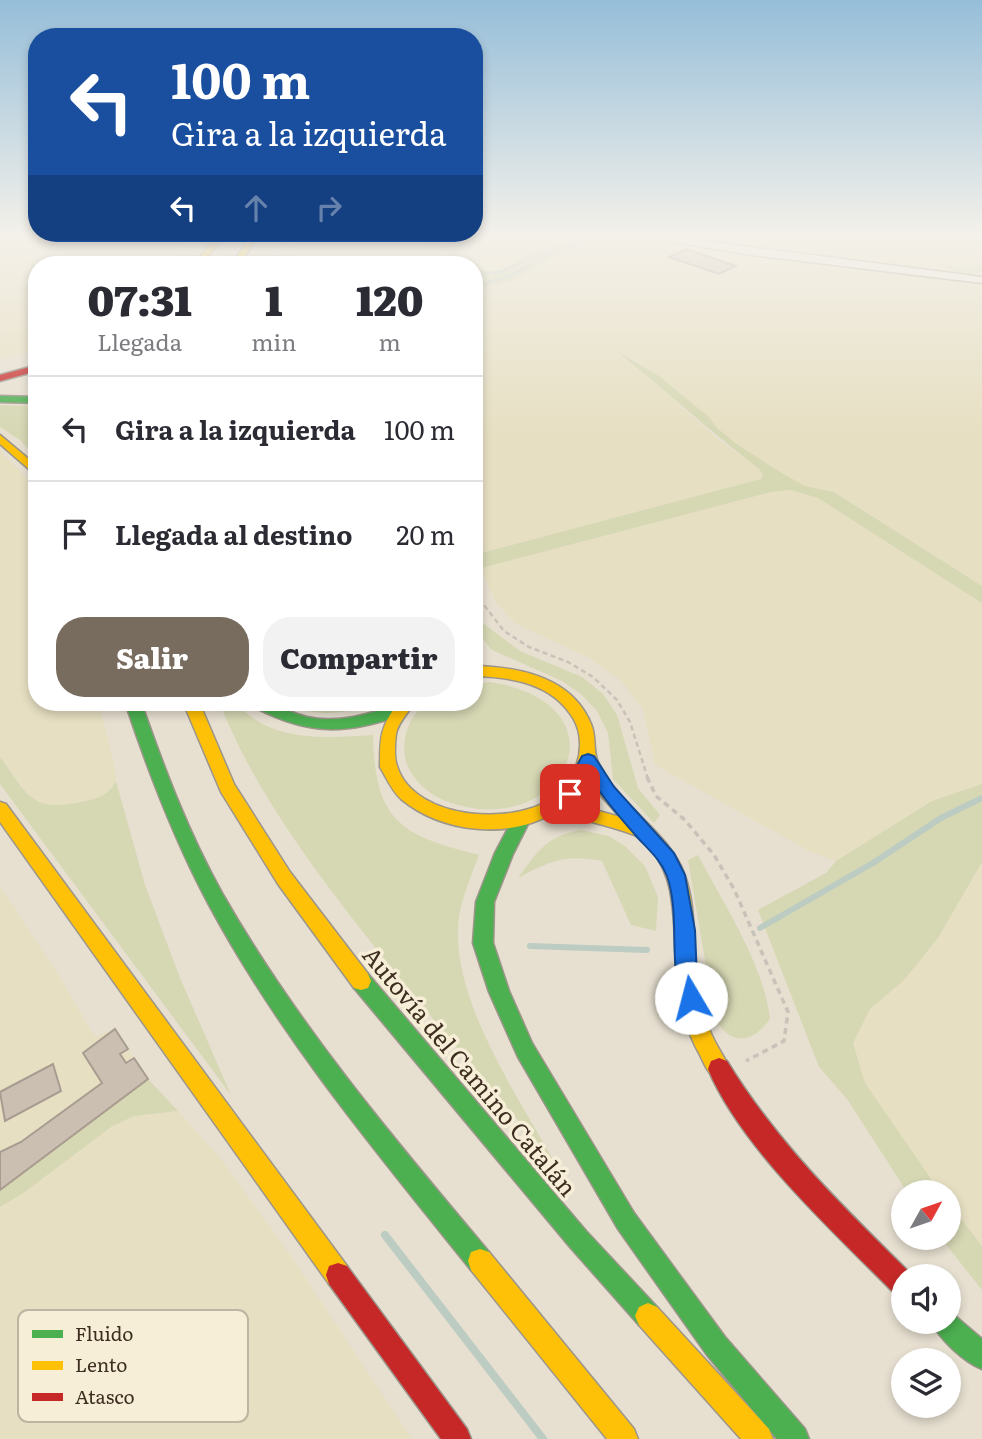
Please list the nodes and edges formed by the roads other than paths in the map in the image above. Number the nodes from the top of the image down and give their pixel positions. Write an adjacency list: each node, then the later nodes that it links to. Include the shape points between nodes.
1 (28, 370): 2 (main road)
2 (0, 378)
3 (0, 399): 4 (main road)
4 (28, 400)
5 (0, 438): 6 (main road)
6 (28, 464)
7 (483, 666): 14 (main road, via 523,675 567,699 582,718 589,739)
8 (128, 711): 15 (main road)
9 (137, 711): 15 (main road)
10 (195, 711): 25 (main road, Autovía del Camino Catalán, via 227,787 284,878 360,981 579,1239)
11 (271, 711): 12 (main road, via 303,724 335,727 359,724)
12 (391, 711)
13 (399, 711): 18 (main road, via 391,723 386,754 397,783 410,797 426,810 457,822 493,825)
14 (588, 760): 16 (main road, via 580,781); 19 (main road)
15 (163, 793): 24 (main road, via 264,976 349,1100)
16 (555, 805): 18 (main road); 19 (main road)
17 (0, 808): 23 (main road)
18 (520, 821): 26 (main road, via 485,902 484,943 499,992 525,1050 626,1221 716,1346)
19 (640, 830): 20 (main road, via 667,858 676,875 687,979 700,1035 731,1091 779,1155)
20 (891, 1272)
21 (958, 1334): 22 (main road)
22 (982, 1356)
23 (457, 1439)
24 (624, 1439)
25 (759, 1439)
26 (795, 1439)

